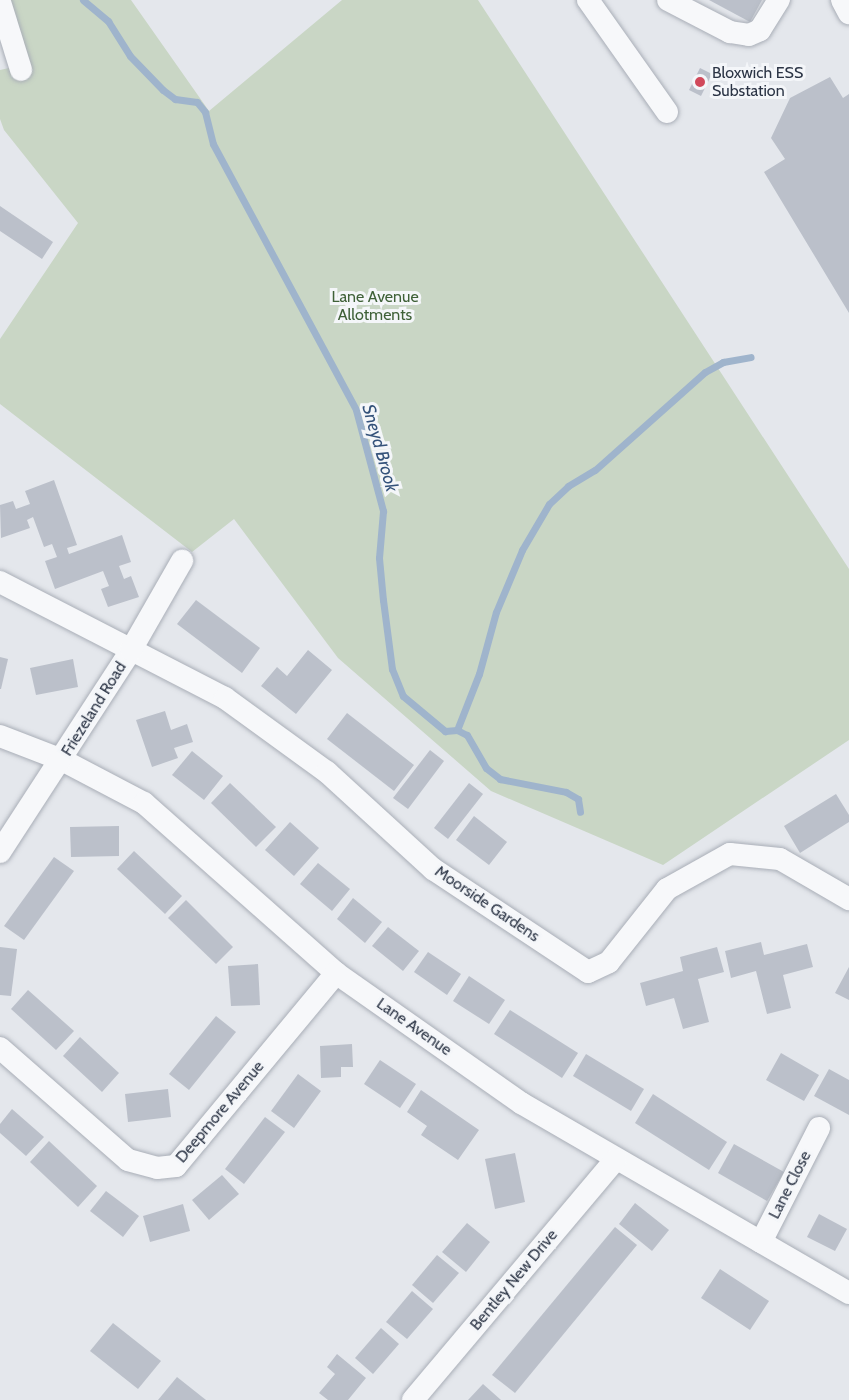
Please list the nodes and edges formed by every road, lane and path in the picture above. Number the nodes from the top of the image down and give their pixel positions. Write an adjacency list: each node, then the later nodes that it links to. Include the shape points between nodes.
1 (588, 0): 8 (street)
2 (668, 0): 3 (street, via 730,32 749,35 760,30)
3 (779, 0)
4 (842, 0): 6 (street)
5 (0, 2): 7 (street)
6 (849, 13)
7 (21, 70)
8 (667, 112)
9 (182, 561): 11 (street, Friezeland Road)
10 (0, 582): 11 (street)
11 (131, 650): 13 (street, Friezeland Road); 15 (street, Moorside Gardens, via 225,698 327,772 434,869 588,972 609,962 667,889 730,854 780,859)
12 (0, 736): 13 (street, Lane Avenue)
13 (62, 760): 14 (street, Friezeland Road); 16 (street, Lane Avenue, via 144,803)
14 (0, 852)
15 (849, 899)
16 (336, 973): 17 (street, Deepmore Avenue, via 176,1166 157,1168 128,1160); 19 (street, Lane Avenue, via 521,1103)
17 (0, 1048)
18 (819, 1128): 20 (street, Lane Close)
19 (615, 1160): 20 (street, Lane Avenue); 22 (street, Bentley New Drive)
20 (760, 1242): 21 (street, Lane Avenue)
21 (849, 1293)
22 (413, 1400)

